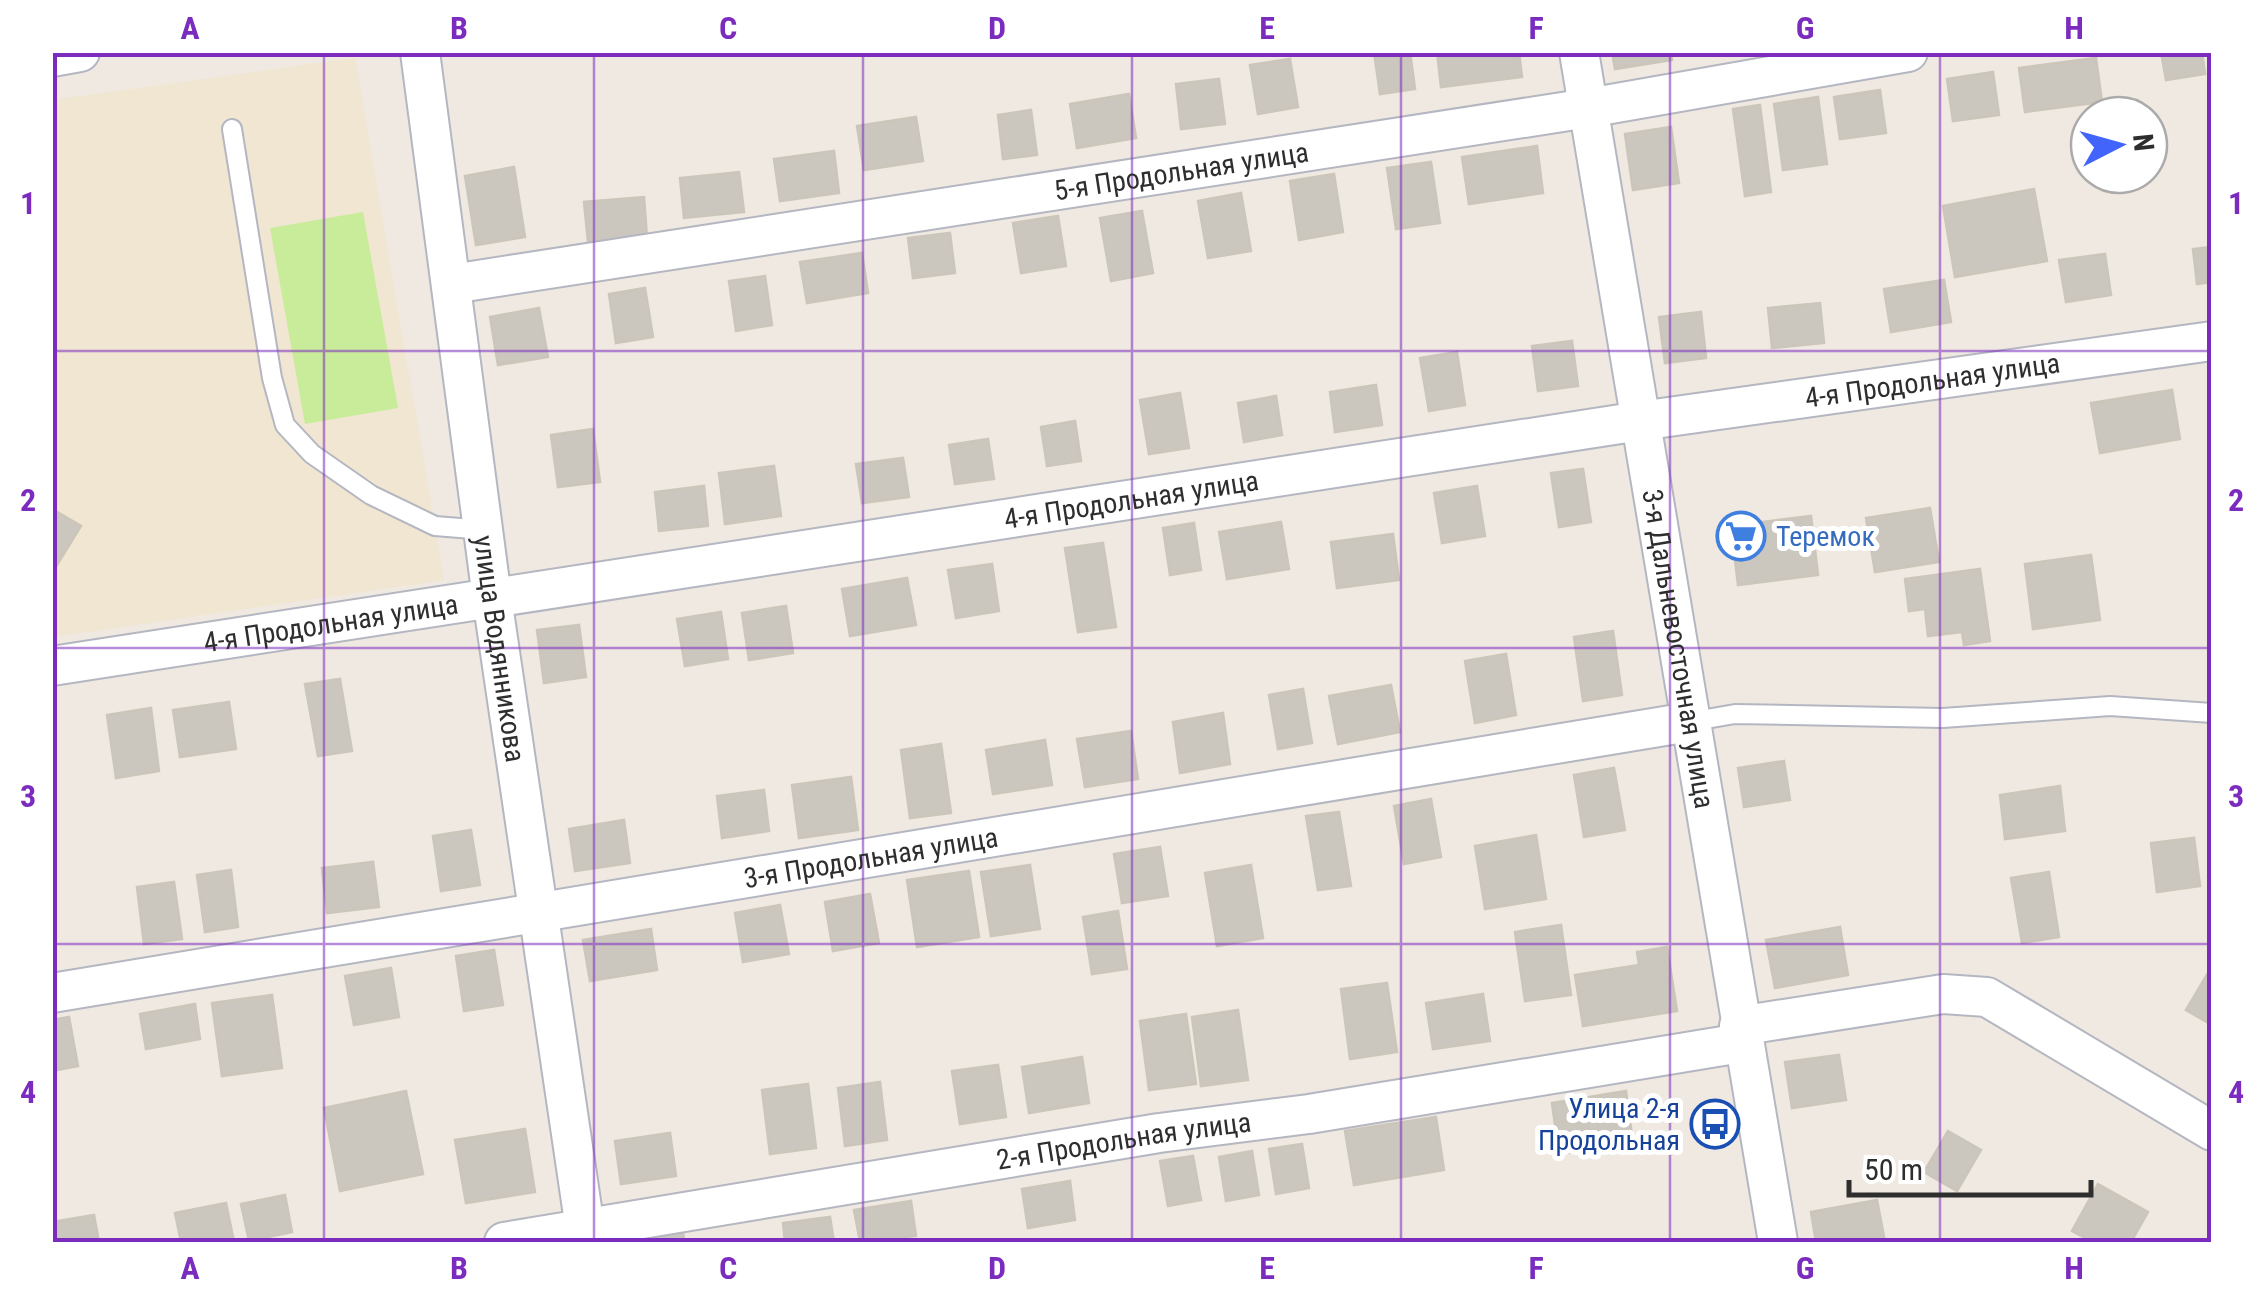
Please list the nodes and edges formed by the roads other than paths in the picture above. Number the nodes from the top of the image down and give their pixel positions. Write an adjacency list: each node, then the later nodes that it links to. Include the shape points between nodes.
1 (80, 52): 5 (street)
2 (420, 52): 8 (street, улица Водянникова)
3 (1580, 52): 6 (street, 3-я Дальневосточная улица)
4 (1908, 52): 6 (street, 5-я Продольная улица)
5 (52, 57)
6 (1588, 108): 8 (street, 5-я Продольная улица); 10 (street, 3-я Дальневосточная улица)
7 (232, 129): 11 (lane, via 285,425 312,454 371,495 435,526)
8 (452, 284): 11 (street, улица Водянникова)
9 (2212, 340): 10 (street, 4-я Продольная улица)
10 (1640, 421): 12 (street, 4-я Продольная улица); 15 (street, 3-я Дальневосточная улица)
11 (485, 530): 12 (street, улица Водянникова)
12 (492, 598): 13 (street, 4-я Продольная улица); 16 (street, улица Водянникова)
13 (52, 666)
14 (2212, 713): 15 (lane, via 2110,706 1943,718 1735,714)
15 (1689, 722): 16 (street, 3-я Продольная улица); 18 (street, 3-я Дальневосточная улица)
16 (539, 913): 17 (street, 3-я Продольная улица); 20 (street, улица Водянникова)
17 (52, 993)
18 (1740, 1034): 19 (street, 2-я Продольная улица, via 1942,994 1987,997); 20 (street, 2-я Продольная улица); 22 (street, 3-я Дальневосточная улица)
19 (2212, 1131)
20 (586, 1236): 21 (street, 2-я Продольная улица)
21 (504, 1242)
22 (1778, 1242)

